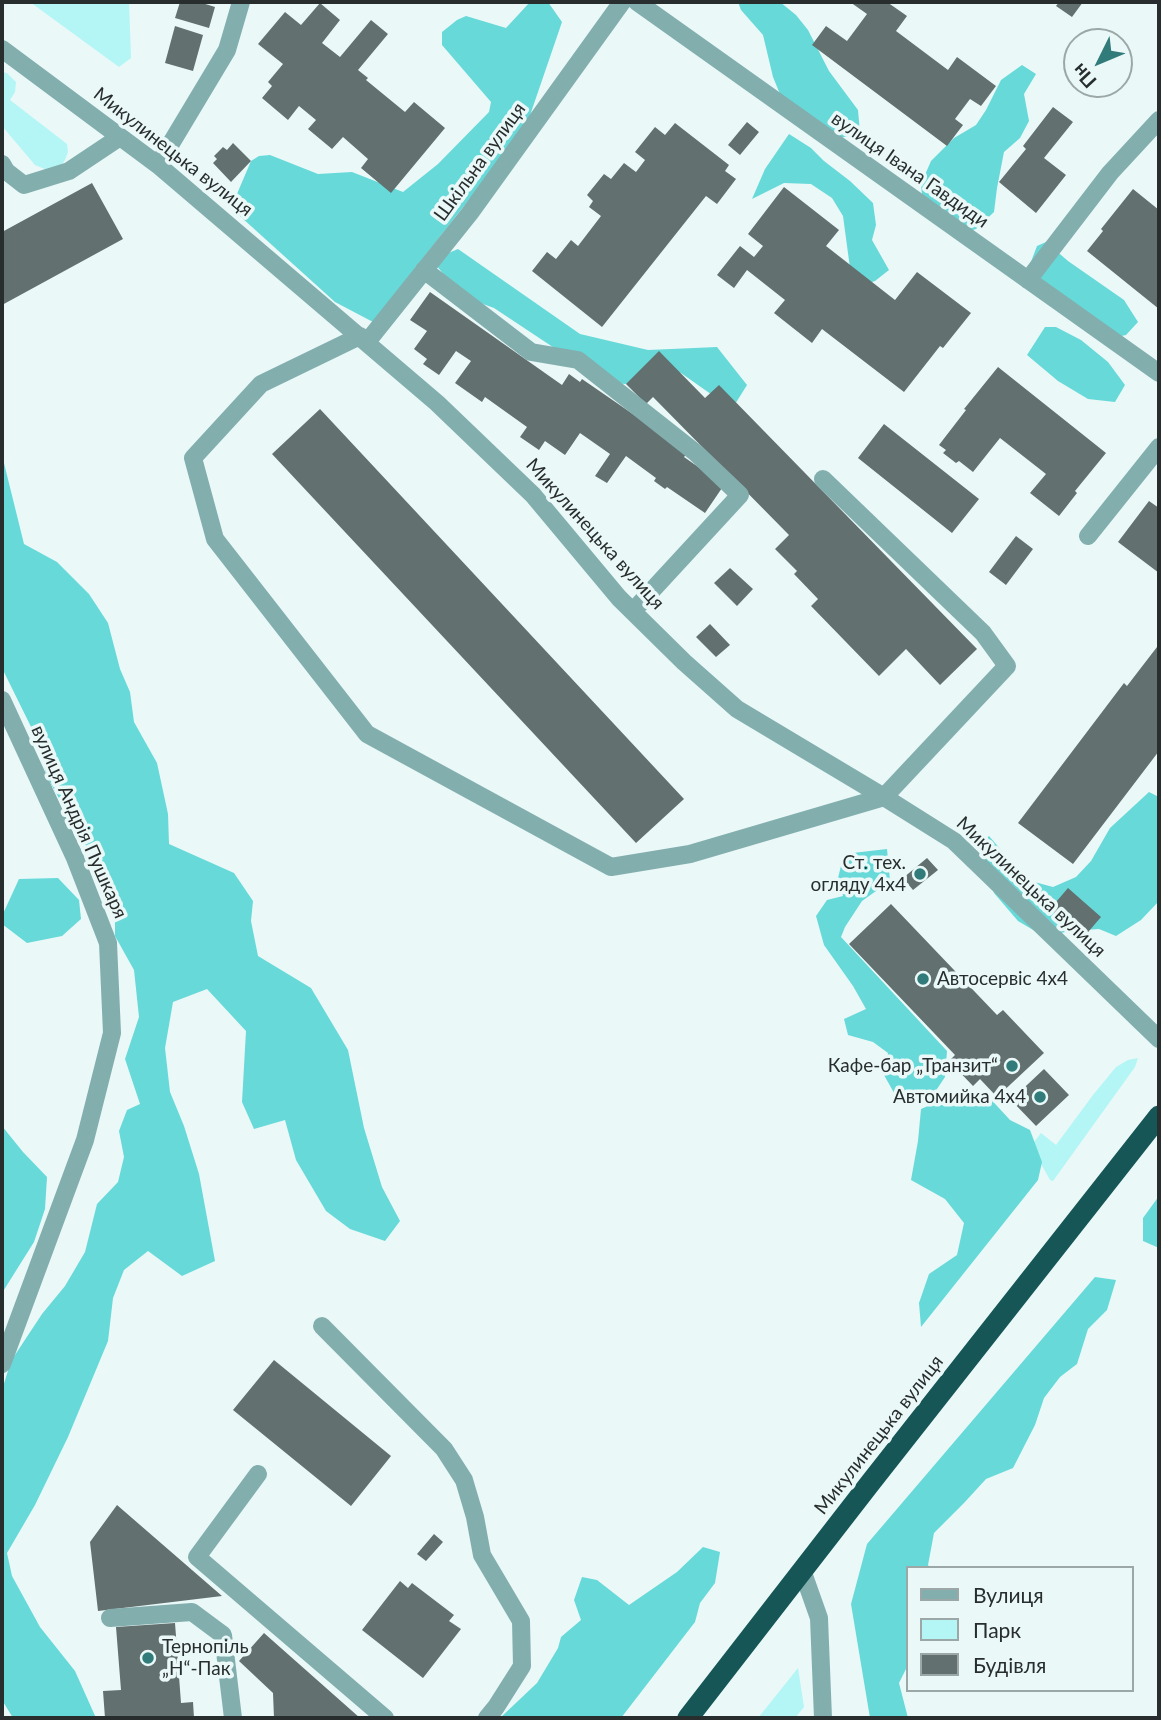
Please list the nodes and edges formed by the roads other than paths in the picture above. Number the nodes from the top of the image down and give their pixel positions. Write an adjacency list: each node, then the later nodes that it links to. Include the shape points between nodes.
1 (241, 2): 8 (street, via 227,50)
2 (622, 2): 9 (street, Шкільна вулиця)
3 (637, 2): 10 (street, вулиця Івана Гавдиди)
4 (2, 50): 6 (street, Микулинецька вулиця)
5 (1159, 120): 10 (street, via 1110,173)
6 (120, 137): 7 (street, via 69,171 24,185); 8 (street, Микулинецька вулиця)
7 (2, 164)
8 (158, 164): 11 (street, Микулинецька вулиця)
9 (424, 270): 11 (street, Шкільна вулиця); 16 (street, via 531,352 578,360 696,453 740,495)
10 (1028, 280): 12 (street, вулиця Івана Гавдиди)
11 (364, 339): 16 (street, Микулинецька вулиця, via 533,495); 18 (street, via 261,384 193,458 215,539 367,734 611,866 690,853)
12 (1159, 373)
13 (1159, 447): 15 (street)
14 (823, 479): 18 (street, via 983,633 1007,666)
15 (1088, 536)
16 (633, 611): 18 (street, Микулинецька вулиця, via 737,709)
17 (2, 700): 22 (street, вулиця Андрія Пушкаря, via 75,858 108,943 112,1033 85,1140)
18 (884, 797): 19 (street, Микулинецька вулиця, via 954,841)
19 (1159, 1039)
20 (1159, 1116): 24 (highway, Микулинецька вулиця)
21 (322, 1326): 28 (street, via 444,1449 464,1480 482,1555 521,1621 522,1665)
22 (2, 1364)
23 (258, 1474): 27 (street, via 197,1557)
24 (802, 1570): 29 (highway, Микулинецька вулиця); 30 (street, via 819,1618)
25 (110, 1618): 26 (street, via 192,1612 223,1635)
26 (233, 1718)
27 (385, 1718)
28 (487, 1718)
29 (688, 1718)
30 (823, 1718)

